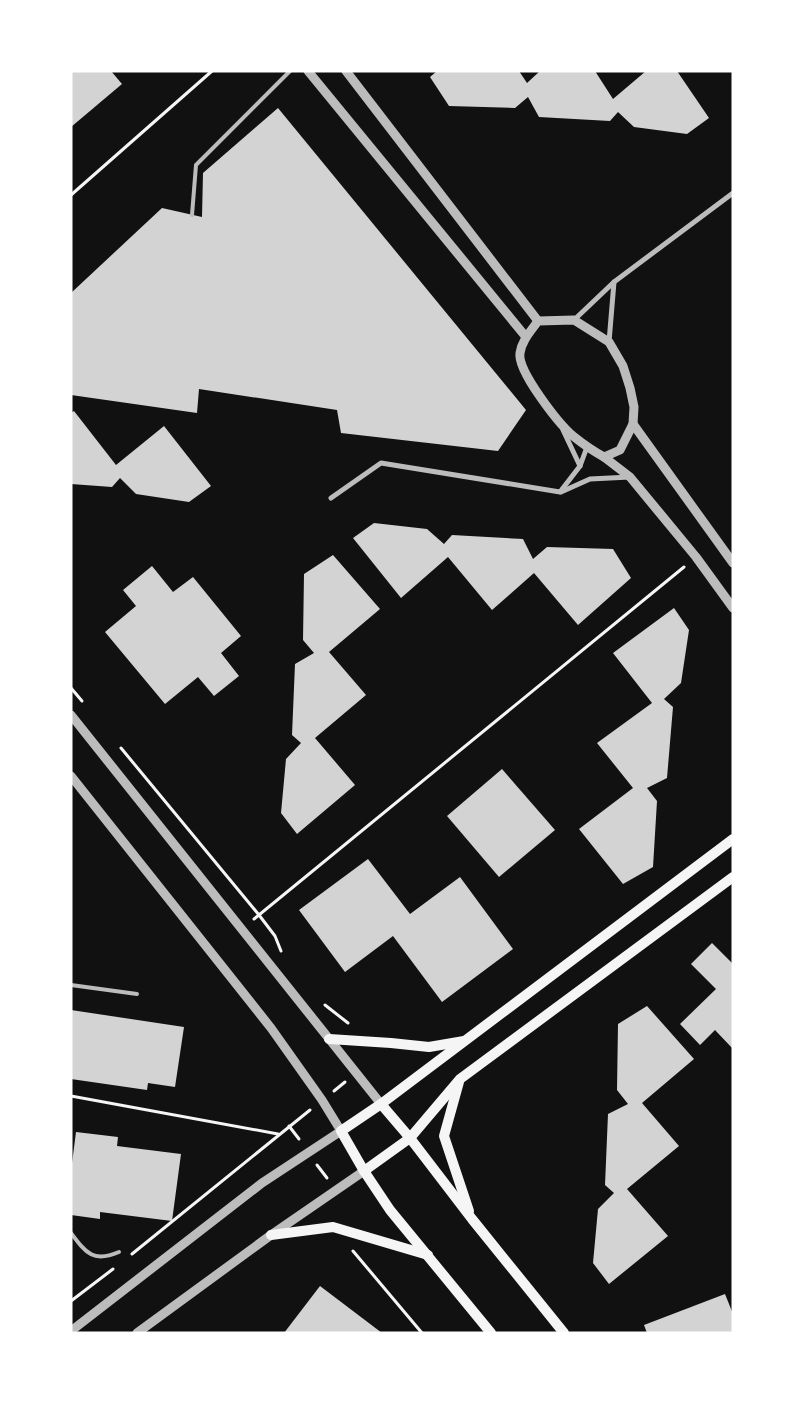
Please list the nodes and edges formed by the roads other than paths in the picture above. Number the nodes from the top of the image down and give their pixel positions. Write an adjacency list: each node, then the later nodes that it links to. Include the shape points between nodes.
1 (290, 71): 5 (lane, via 196,165)
2 (308, 71): 9 (street)
3 (346, 71): 7 (street)
4 (733, 193): 6 (street)
5 (192, 215)
6 (614, 282): 8 (street); 10 (street)
7 (538, 320): 8 (street); 9 (street)
8 (574, 320): 10 (street)
9 (526, 337): 11 (street, via 519,355 528,381)
10 (609, 342): 12 (street, via 623,366 630,388)
11 (559, 420): 13 (street); 15 (street)
12 (633, 424): 14 (street, via 620,450); 19 (street)
13 (587, 447): 14 (street); 15 (street)
14 (604, 457): 16 (street)
15 (580, 466): 17 (street)
16 (630, 477): 17 (street, via 590,479); 20 (street)
17 (560, 492): 18 (street, via 381,463)
18 (331, 498)
19 (733, 563)
20 (733, 608)
21 (71, 715): 27 (street)
22 (71, 776): 31 (street, via 271,1028)
23 (733, 839): 28 (main road)
24 (733, 877): 29 (main road)
25 (71, 985): 26 (lane)
26 (136, 994)
27 (329, 1039): 28 (main road, via 429,1047); 30 (street)
28 (467, 1040): 30 (main road)
29 (460, 1079): 32 (main road); 34 (main road, via 444,1136)
30 (381, 1104): 31 (main road); 32 (main road)
31 (341, 1131): 33 (main road); 39 (street, via 262,1183)
32 (410, 1138): 33 (main road); 34 (main road)
33 (364, 1171): 36 (street); 38 (main road, via 390,1210)
34 (472, 1219): 42 (main road)
35 (71, 1233): 37 (lane, via 88,1254 107,1257)
36 (271, 1234): 38 (main road, via 333,1227); 40 (street)
37 (119, 1252)
38 (428, 1256): 41 (main road)
39 (71, 1331)
40 (137, 1333)
41 (491, 1333)
42 (564, 1333)

